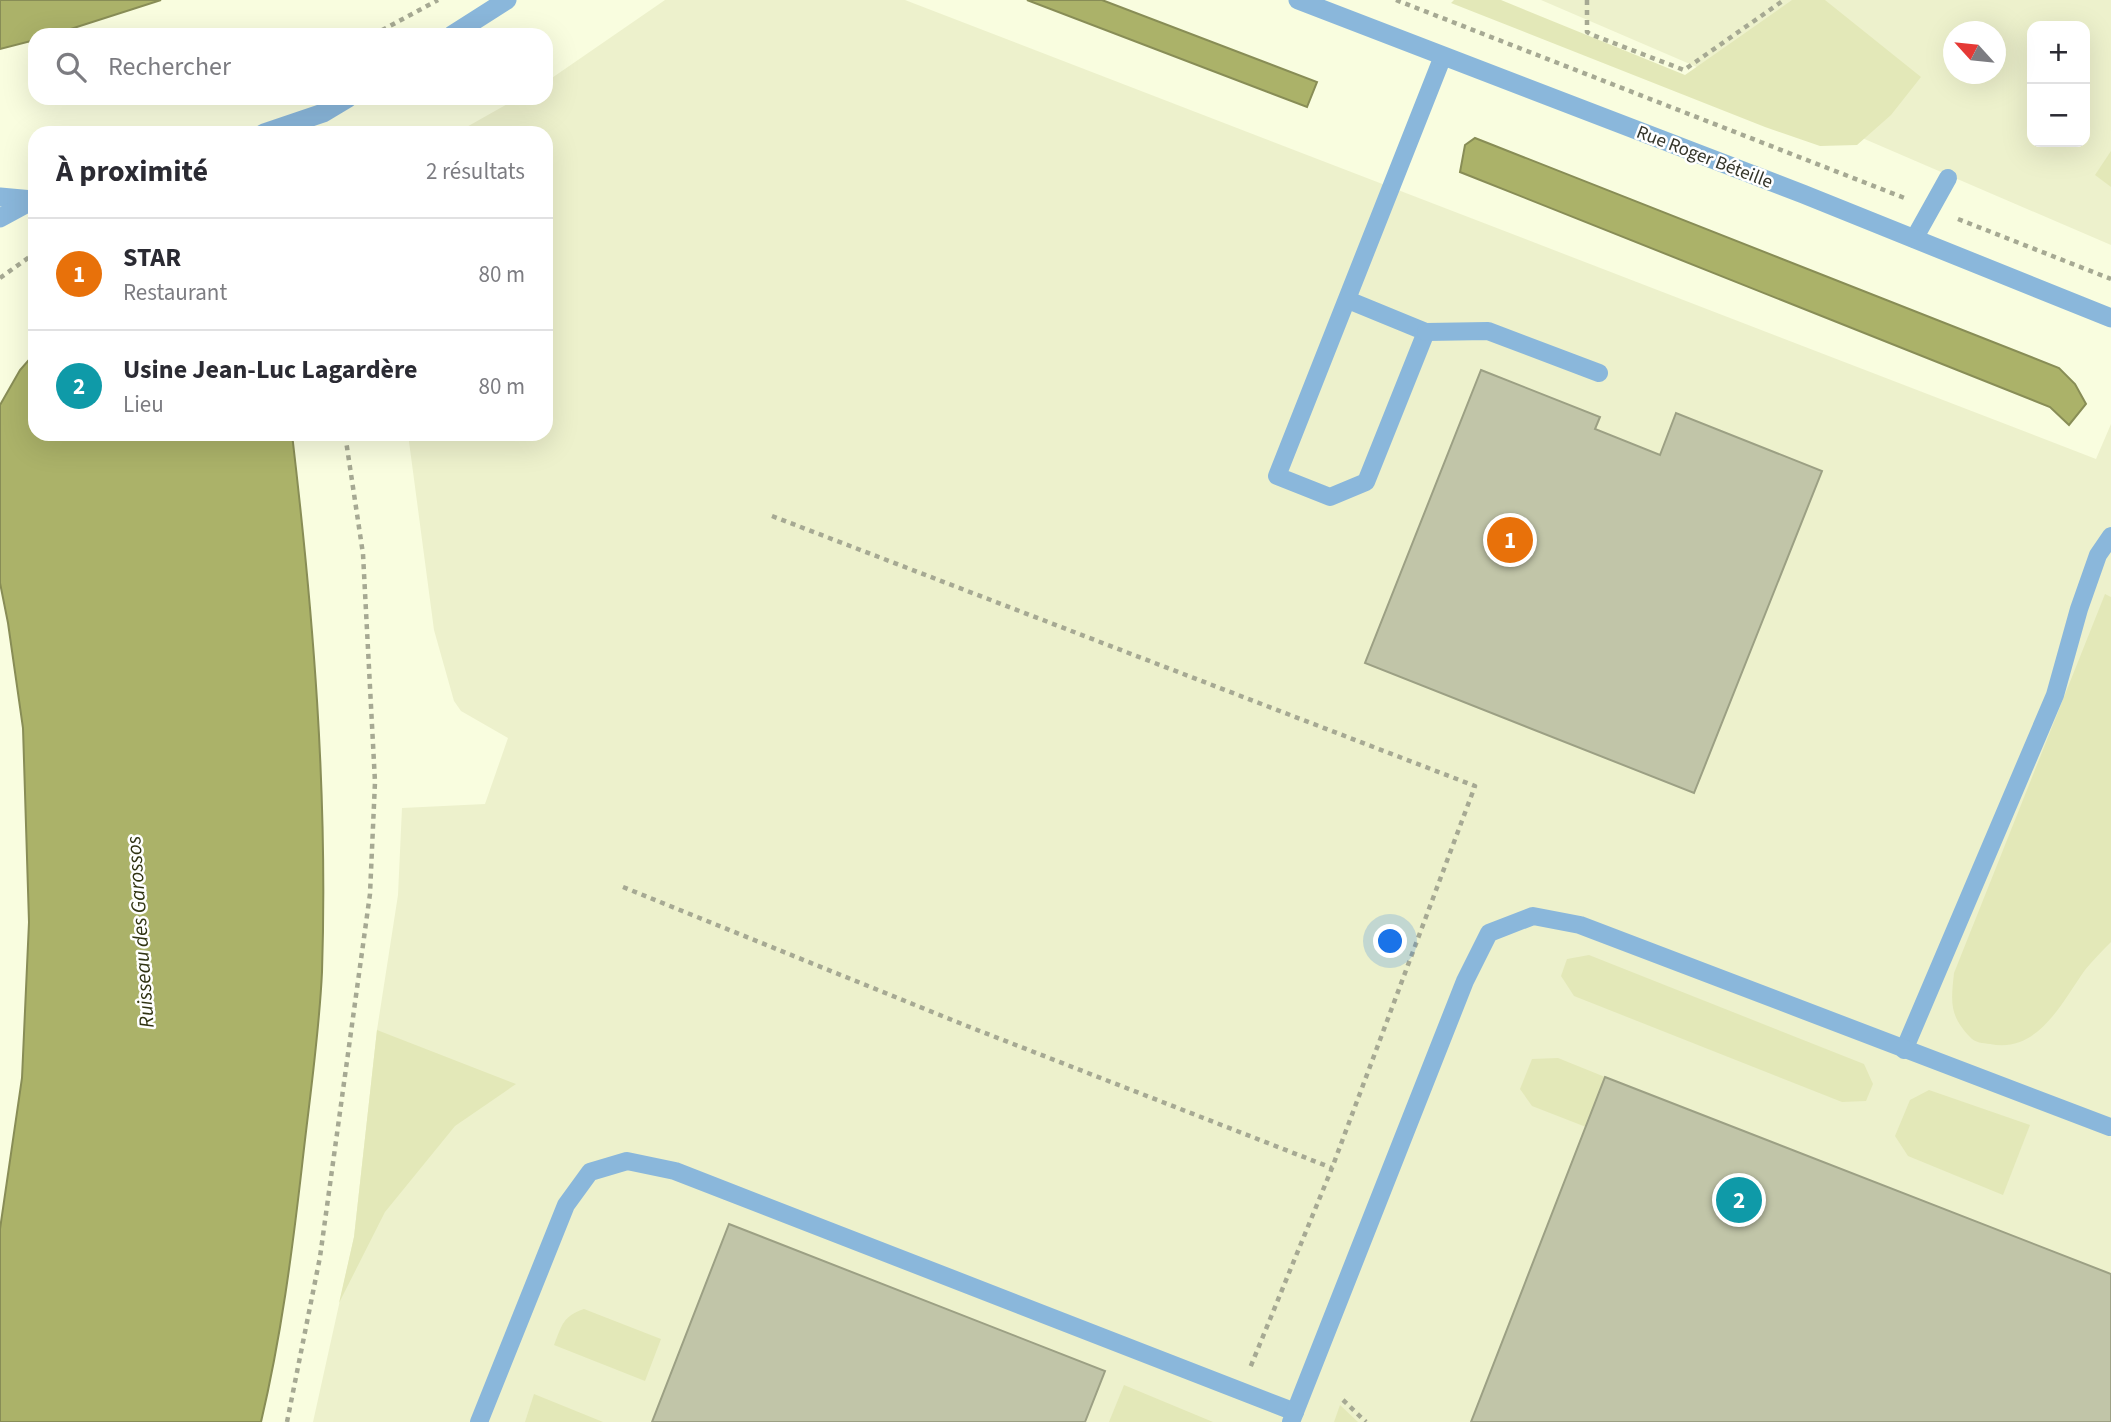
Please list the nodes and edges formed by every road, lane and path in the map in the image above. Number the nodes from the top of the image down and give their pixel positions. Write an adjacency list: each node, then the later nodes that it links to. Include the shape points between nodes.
1 (438, 0): 7 (path)
2 (507, 0): 8 (street)
3 (1298, 0): 9 (street, Rue Roger Béteille)
4 (1396, 0): 16 (path)
5 (1587, 0): 6 (path, via 1587,32 1684,70)
6 (1784, 0)
7 (386, 28)
8 (463, 28)
9 (1443, 56): 18 (street, Rue Roger Béteille); 22 (lane)
10 (336, 105): 11 (street)
11 (285, 126)
12 (1948, 178): 16 (lane)
13 (0, 197): 14 (street)
14 (28, 199)
15 (28, 202): 17 (street)
16 (1931, 208): 18 (lane); 21 (path)
17 (0, 218)
18 (1914, 239): 23 (street, Rue Roger Béteille)
19 (28, 258): 20 (path)
20 (0, 278)
21 (2111, 279)
22 (1348, 300): 24 (lane); 24 (lane, via 1277,477 1330,497 1366,482)
23 (2111, 318)
24 (1426, 332): 25 (lane, via 1488,331)
25 (1599, 373)
26 (346, 441): 36 (path, via 363,554 375,782 370,894 320,1257)
27 (772, 516): 32 (path, via 1475,786)
28 (2111, 536): 30 (lane, via 2098,555 2055,695)
29 (623, 887): 32 (path)
30 (1904, 1050): 31 (lane); 35 (lane, via 1580,925 1533,916 1489,933 1465,981)
31 (2110, 1127)
32 (1332, 1168): 33 (path)
33 (1241, 1391): 35 (lane); 37 (lane, via 675,1171 627,1161 590,1172 566,1205)
34 (1343, 1400): 38 (path)
35 (1293, 1417)
36 (287, 1422)
37 (479, 1422)
38 (1366, 1422)

